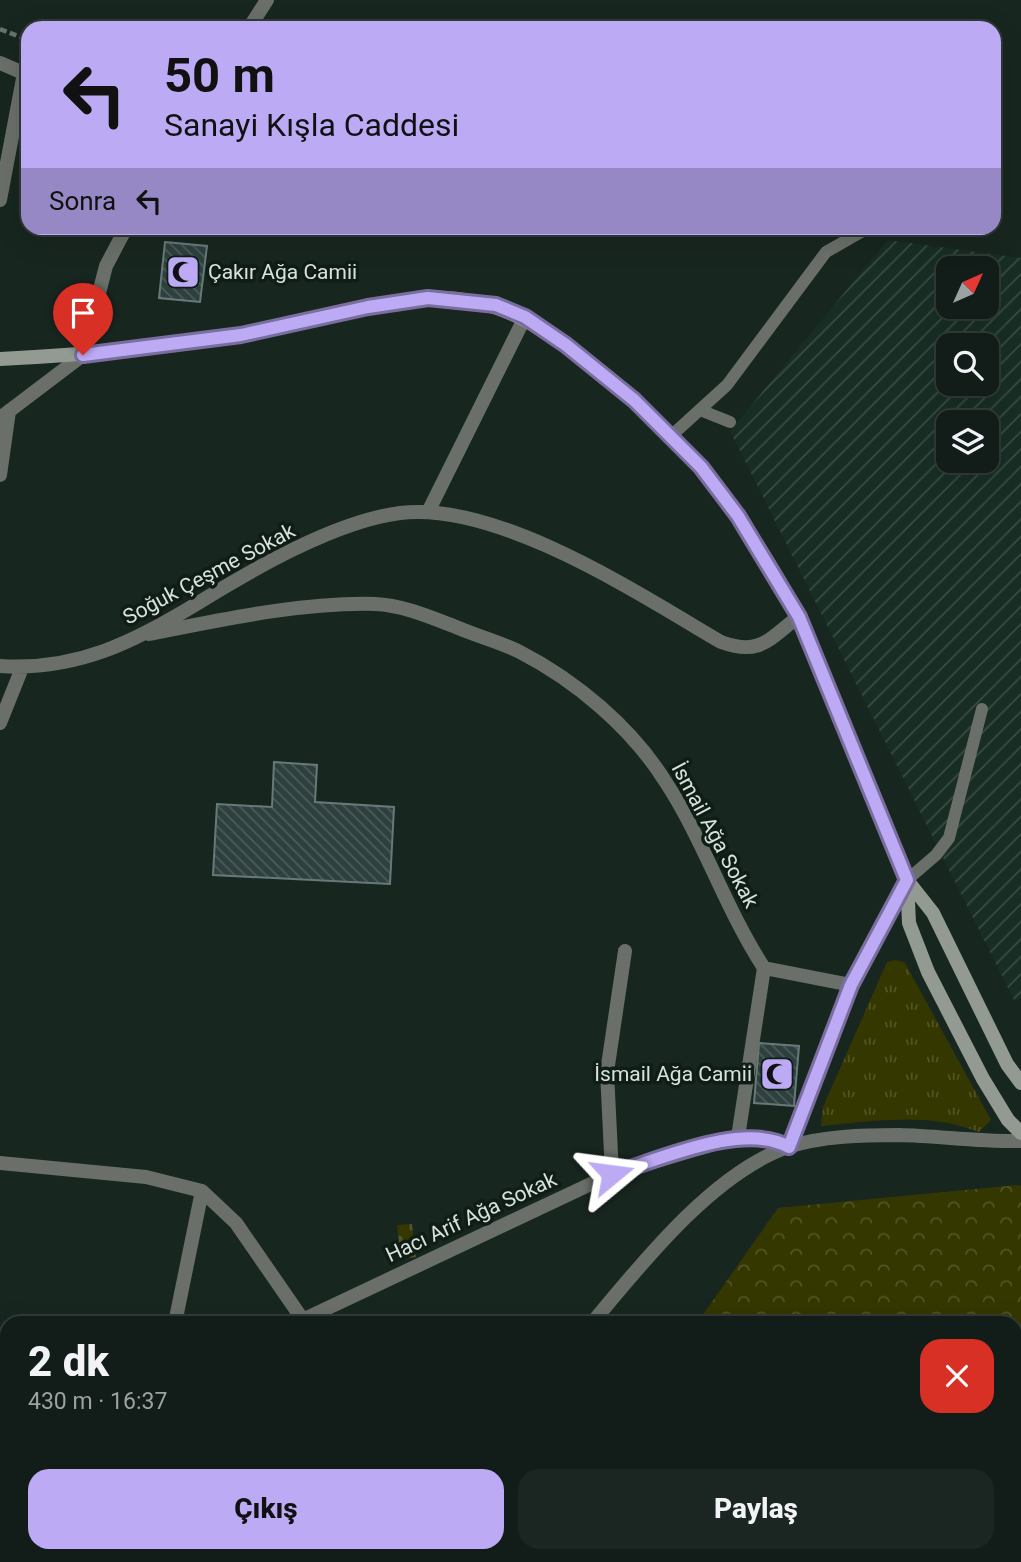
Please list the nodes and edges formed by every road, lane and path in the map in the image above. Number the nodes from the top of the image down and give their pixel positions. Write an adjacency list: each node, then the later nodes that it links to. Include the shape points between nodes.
1 (267, 0): 2 (street)
2 (254, 21)
3 (0, 29): 4 (path)
4 (21, 37)
5 (0, 63): 6 (street)
6 (21, 72)
7 (21, 98): 8 (street)
8 (0, 200)
9 (122, 235): 12 (street, via 106,266)
10 (856, 235): 14 (lane, via 826,252 727,385)
11 (525, 317): 12 (main road, via 496,305 428,298 241,335); 17 (main road, via 605,376); 19 (street)
12 (83, 355): 13 (main road); 15 (street)
13 (0, 359)
14 (700, 410): 16 (lane); 17 (lane)
15 (4, 414): 18 (street)
16 (730, 422)
17 (671, 436): 20 (main road, via 738,516)
18 (0, 475)
19 (428, 512): 20 (street, Soğuk Çeşme Sokak, via 513,533 594,568 736,648 759,647); 21 (street, Soğuk Çeşme Sokak, via 400,513 340,530 254,570)
20 (799, 617): 26 (main road)
21 (149, 634): 23 (street, Soğuk Çeşme Sokak, via 69,663); 28 (street, İsmail Ağa Sokak, via 240,616 376,604 433,618 519,652 562,677 639,745 697,837)
22 (0, 666): 23 (street, Soğuk Çeşme Sokak)
23 (22, 667): 25 (street)
24 (982, 709): 26 (lane, via 949,838)
25 (0, 723)
26 (907, 880): 29 (street); 30 (main road, via 933,913); 31 (main road, via 909,923 928,972 984,1079)
27 (625, 951): 36 (street, via 607,1072)
28 (764, 968): 29 (street); 32 (street)
29 (851, 985): 34 (street)
30 (1021, 1083)
31 (1021, 1133)
32 (738, 1137): 34 (street, Hacı Arif Ağa Sokak, via 778,1141); 36 (street, Hacı Arif Ağa Sokak)
33 (1021, 1142): 34 (street, via 899,1135 838,1138)
34 (789, 1147): 41 (street, via 744,1168 694,1209)
35 (0, 1163): 37 (street, via 146,1177)
36 (612, 1174): 40 (street, Hacı Arif Ağa Sokak)
37 (202, 1191): 38 (street); 39 (street, via 236,1223)
38 (176, 1316)
39 (295, 1316)
40 (312, 1316)
41 (598, 1316)

